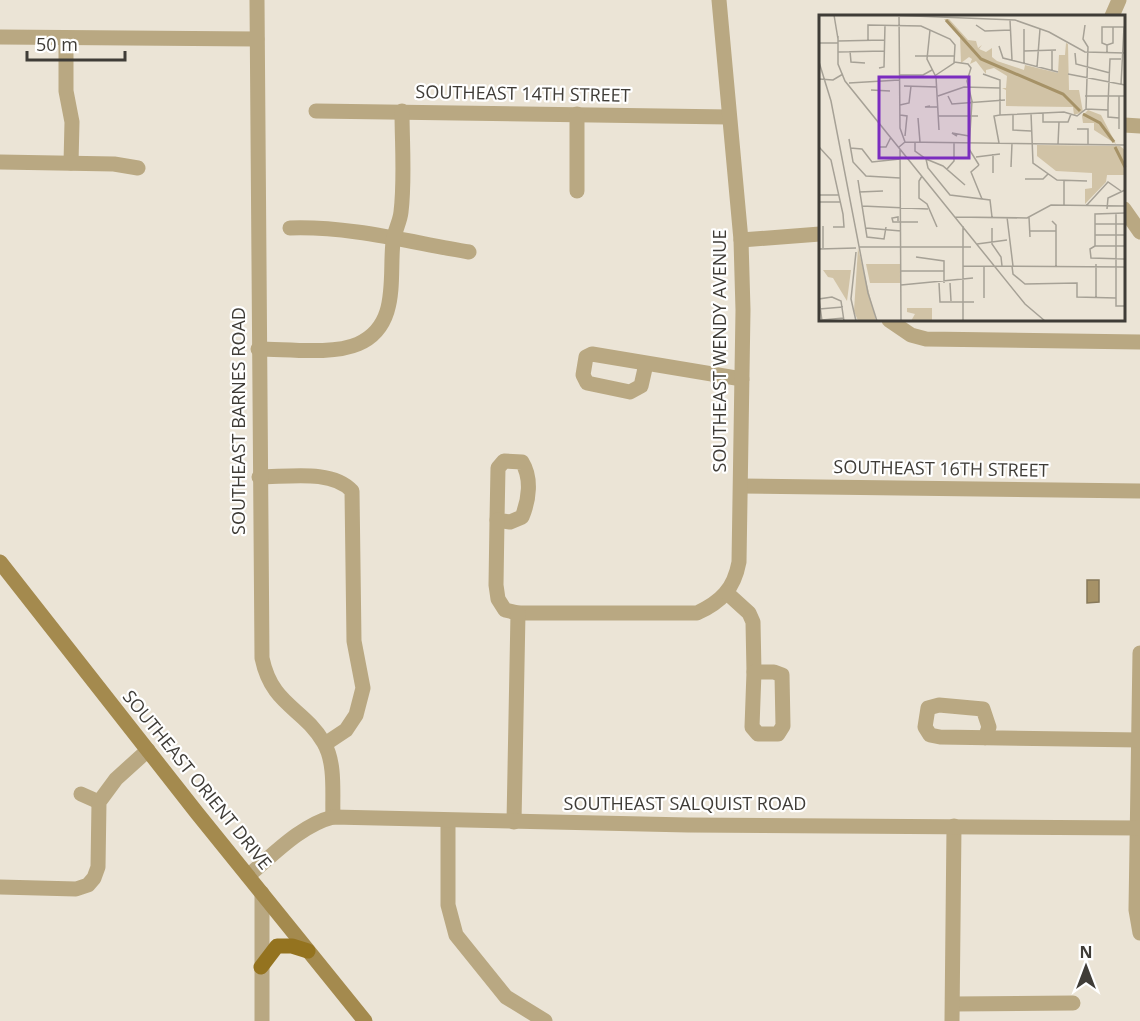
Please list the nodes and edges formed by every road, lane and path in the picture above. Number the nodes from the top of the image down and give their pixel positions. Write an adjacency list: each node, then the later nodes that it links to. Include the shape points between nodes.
1 (257, 0): 7 (street, SOUTHEAST BARNES ROAD)
2 (719, 0): 11 (street, SOUTHEAST WENDY AVENUE)
3 (1119, 0): 4 (street)
4 (1112, 15)
5 (0, 37): 6 (street)
6 (66, 38): 7 (street); 15 (street)
7 (257, 39): 27 (street, SOUTHEAST BARNES ROAD)
8 (316, 111): 9 (street, SOUTHEAST 14TH STREET)
9 (402, 111): 10 (street, SOUTHEAST 14TH STREET); 22 (street, via 402,210)
10 (577, 114): 11 (street, SOUTHEAST 14TH STREET); 17 (street)
11 (729, 117): 23 (street, SOUTHEAST WENDY AVENUE)
12 (1125, 125): 13 (street)
13 (1140, 126)
14 (0, 162): 15 (street)
15 (71, 163): 16 (street)
16 (138, 168)
17 (577, 190)
18 (1125, 210): 20 (street)
19 (290, 228): 22 (street, via 341,229)
20 (1140, 232)
21 (819, 234): 23 (street)
22 (393, 239): 24 (street); 27 (street, via 390,302 372,335 341,349)
23 (741, 240): 29 (street, SOUTHEAST WENDY AVENUE)
24 (469, 252)
25 (891, 321): 26 (street, via 911,335 926,339)
26 (1140, 342)
27 (258, 349): 30 (street, SOUTHEAST BARNES ROAD)
28 (646, 364): 29 (street)
29 (742, 379): 31 (street, SOUTHEAST WENDY AVENUE)
30 (259, 477): 41 (street, SOUTHEAST BARNES ROAD, via 264,671 274,692); 41 (street, via 330,478 344,482 352,491 354,641 363,688 356,715 346,730)
31 (741, 486): 32 (street, SOUTHEAST 16TH STREET); 35 (street, SOUTHEAST WENDY AVENUE, via 739,562)
32 (1140, 491)
33 (497, 520): 36 (street, via 498,598 505,610)
34 (0, 562): 42 (main road, SOUTHEAST ORIENT DRIVE)
35 (727, 592): 36 (street, via 716,604 697,613); 38 (street, via 753,622)
36 (518, 613): 47 (street)
37 (1140, 653): 40 (street)
38 (754, 672)
39 (985, 738): 40 (street)
40 (1140, 740): 49 (street)
41 (325, 744): 45 (street, SOUTHEAST BARNES ROAD, via 332,773)
42 (148, 750): 44 (street, via 116,779); 50 (main road, SOUTHEAST ORIENT DRIVE)
43 (81, 794): 44 (street)
44 (99, 802): 51 (street, via 98,867 88,885 76,889)
45 (333, 817): 46 (street, SOUTHEAST SALQUIST ROAD); 50 (street, SOUTHEAST SALQUIST ROAD, via 303,832)
46 (448, 821): 47 (street, SOUTHEAST SALQUIST ROAD); 60 (street, via 448,905 456,935 506,997)
47 (514, 822): 48 (street, SOUTHEAST SALQUIST ROAD)
48 (954, 826): 49 (street, SOUTHEAST SALQUIST ROAD); 57 (street)
49 (1139, 828): 53 (street, via 1136,910)
50 (248, 876): 52 (main road, SOUTHEAST ORIENT DRIVE)
51 (0, 887)
52 (262, 893): 54 (main road, SOUTHEAST ORIENT DRIVE); 55 (street)
53 (1140, 933)
54 (309, 951): 55 (main road, via 277,946); 59 (main road, SOUTHEAST ORIENT DRIVE)
55 (261, 967): 58 (street)
56 (1073, 1002): 57 (street)
57 (954, 1004): 61 (street)
58 (262, 1021)
59 (365, 1021)
60 (545, 1021)
61 (952, 1021)

